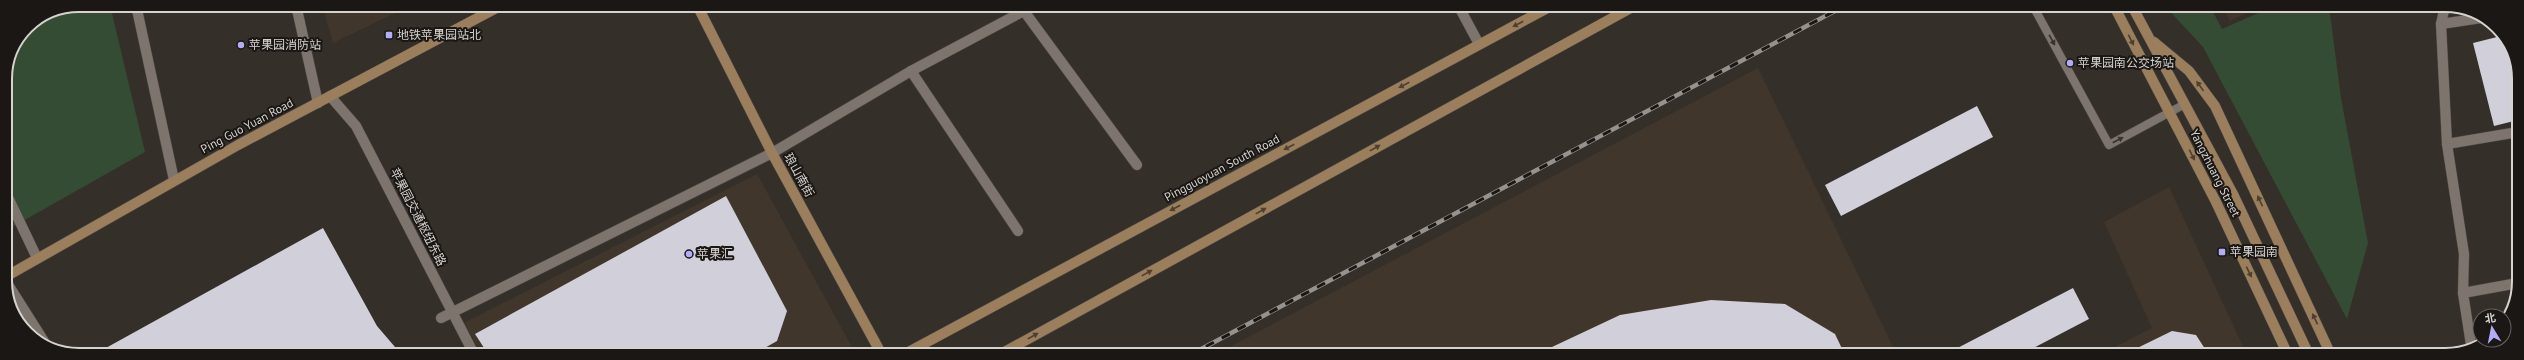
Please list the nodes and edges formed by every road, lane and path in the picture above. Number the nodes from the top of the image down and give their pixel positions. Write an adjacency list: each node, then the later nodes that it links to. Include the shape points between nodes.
1 (138, 12): 27 (street)
2 (298, 12): 20 (street)
3 (489, 12): 19 (main road, Ping Guo Yuan Road)
4 (702, 12): 25 (main road, 琅山南街)
5 (1022, 12): 18 (street)
6 (1025, 12): 26 (street)
7 (1462, 12): 17 (street)
8 (1540, 12): 17 (main road, Pingguoyuan South Road, one-way to 17)
9 (1623, 12): 42 (main road, one-way to 9)
10 (2036, 12): 22 (lane, one-way to 22, via 2109,145)
11 (2117, 12): 22 (main road, Yangzhuang Street, one-way to 22)
12 (2135, 12): 16 (main road, Yangzhuang Street)
13 (2444, 12): 15 (street)
14 (2475, 19): 15 (street)
15 (2441, 24): 24 (street)
16 (2149, 38): 21 (main road, Yangzhuang Street); 45 (main road, Yangzhuang Street, one-way to 16, via 2215,106 2189,71)
17 (1479, 44): 41 (main road, Pingguoyuan South Road, one-way to 41)
18 (911, 72): 25 (street); 29 (street)
19 (330, 96): 20 (main road, Ping Guo Yuan Road); 35 (street, 苹果园交通枢纽东路, via 356,126)
20 (318, 103): 27 (main road, Ping Guo Yuan Road)
21 (2185, 104): 22 (lane); 44 (main road, Yangzhuang Street, via 2233,194)
22 (2170, 112): 43 (main road, Yangzhuang Street, one-way to 43)
23 (2512, 133): 24 (street)
24 (2447, 144): 34 (street, via 2464,254)
25 (772, 153): 35 (street); 40 (main road, 琅山南街)
26 (1137, 165)
27 (174, 180): 30 (main road, Ping Guo Yuan Road)
28 (12, 205): 30 (street)
29 (1018, 231)
30 (38, 258): 31 (main road, Ping Guo Yuan Road)
31 (12, 273)
32 (2512, 284): 34 (street)
33 (13, 292): 37 (street)
34 (2463, 293): 38 (street)
35 (452, 312): 36 (street); 39 (street, 苹果园交通枢纽东路)
36 (441, 318)
37 (40, 335)
38 (2471, 343)
39 (471, 348)
40 (878, 348)
41 (916, 348)
42 (1012, 348)
43 (2285, 348)
44 (2306, 348)
45 (2328, 348)

